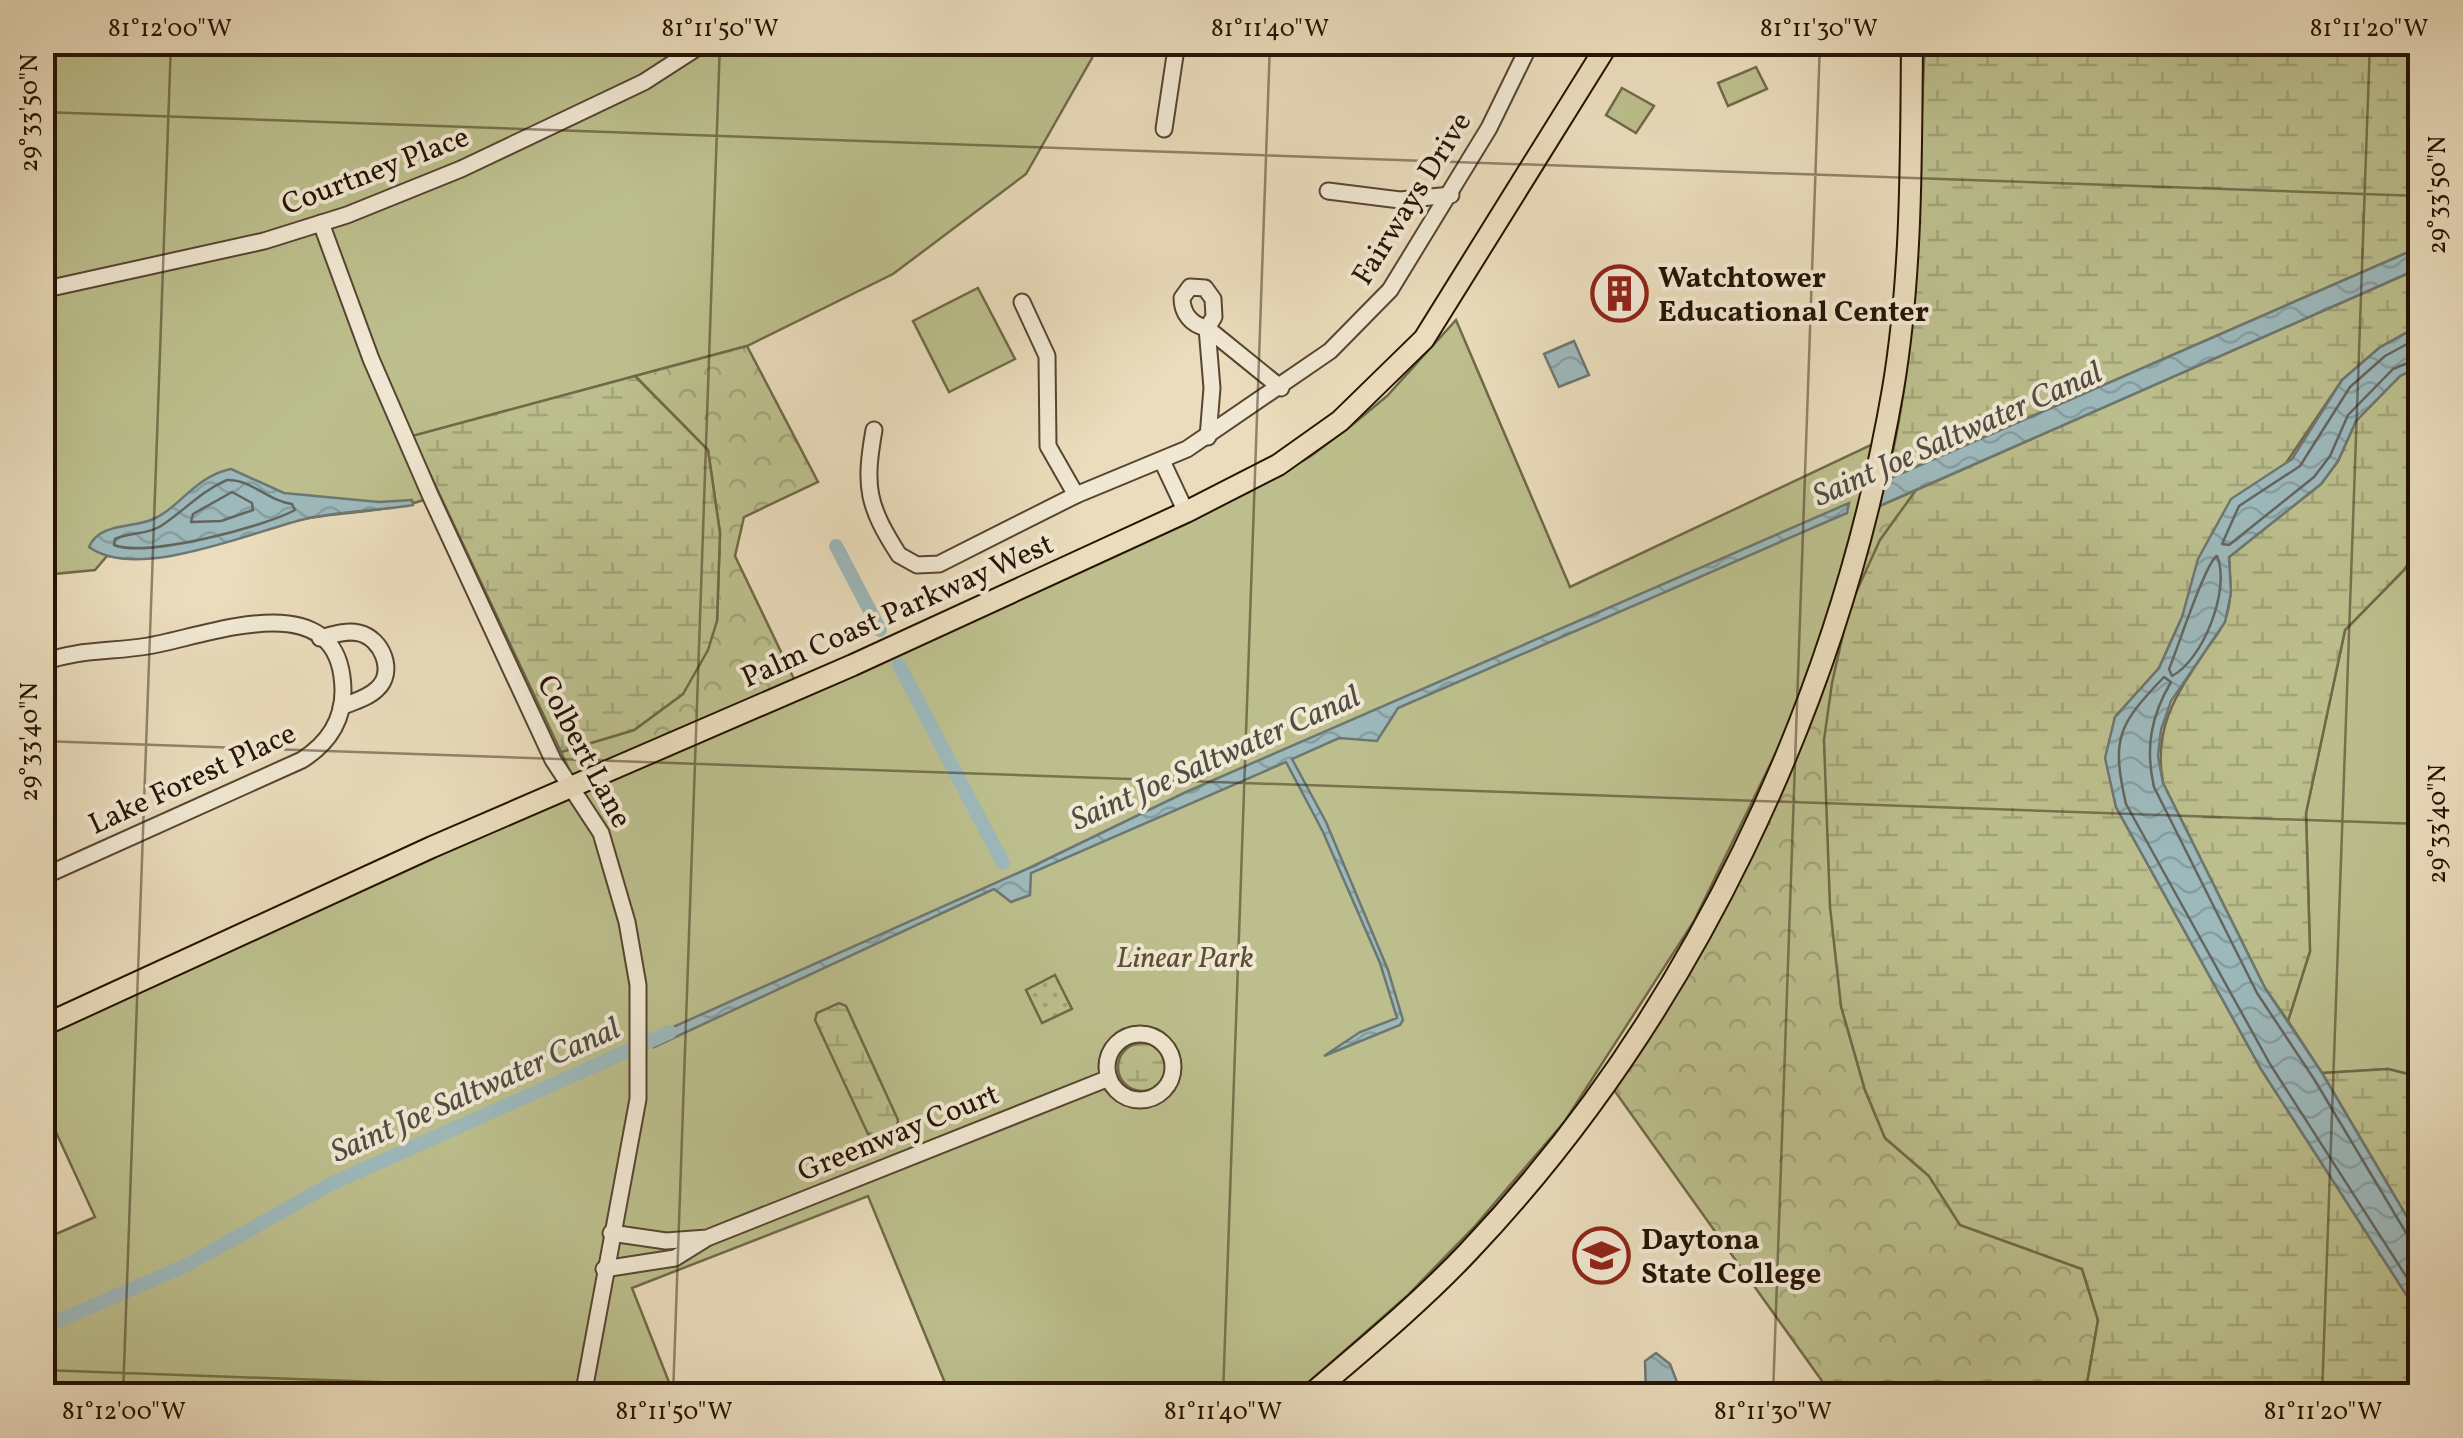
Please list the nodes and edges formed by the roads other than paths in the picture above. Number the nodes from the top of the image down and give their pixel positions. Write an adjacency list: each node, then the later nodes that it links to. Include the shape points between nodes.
1 (706, 42): 9 (street, Courtney Place, via 644,82 461,168)
2 (1177, 42): 6 (street)
3 (1609, 42): 17 (main road, Palm Coast Parkway West, via 1416,347 1329,429 1262,474)
4 (1912, 42): 29 (main road, via 1911,179 1894,385 1820,674 1750,838 1690,955 1564,1140 1413,1306)
5 (1525, 46): 8 (street, Fairways Drive)
6 (1164, 129)
7 (1328, 191): 8 (street, via 1400,200)
8 (1451, 195): 12 (street, Fairways Drive, via 1374,310)
9 (321, 224): 10 (street, Courtney Place); 21 (street, Colbert Lane, via 424,481 553,760)
10 (42, 290)
11 (1022, 302): 16 (street, via 1047,356 1048,446)
12 (1281, 388): 14 (street, Fairways Drive); 14 (street, via 1206,328)
13 (874, 430): 16 (street, Fairways Drive, via 866,489 906,562 939,564)
14 (1208, 437): 15 (street, Fairways Drive)
15 (1162, 460): 16 (street, Fairways Drive); 17 (street)
16 (1076, 495)
17 (1186, 512): 21 (main road, Palm Coast Parkway West)
18 (320, 638): 19 (street, via 294,624 265,620); 20 (street, via 339,669); 20 (street, via 358,632 384,656 385,676 376,690)
19 (42, 663)
20 (342, 707): 22 (street, Lake Forest Place, via 330,736 302,760)
21 (574, 788): 23 (main road, Palm Coast Parkway West); 25 (street, Colbert Lane, via 597,824 614,872 638,984 638,1099)
22 (42, 877)
23 (42, 1026)
24 (1109, 1078): 24 (street, via 1127,1096 1155,1096 1170,1080 1172,1058 1160,1041 1130,1036 1109,1057); 26 (street, Greenway Court)
25 (612, 1233): 26 (street, via 666,1241); 27 (street, Colbert Lane)
26 (707, 1238): 27 (street, Greenway Court, via 675,1258)
27 (604, 1269): 28 (street, Colbert Lane)
28 (584, 1396)
29 (1309, 1396)

